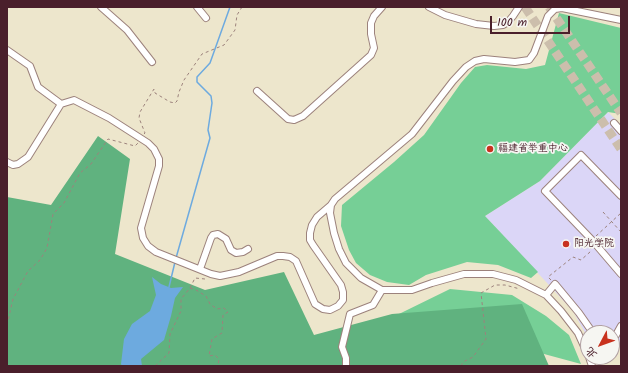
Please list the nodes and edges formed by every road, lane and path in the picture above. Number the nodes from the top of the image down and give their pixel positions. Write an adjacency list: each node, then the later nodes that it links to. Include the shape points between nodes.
1 (101, 7): 10 (street, via 127,30)
2 (197, 7): 7 (street)
3 (242, 7): 15 (path, via 237,15 235,30 224,45 202,54 184,80 175,103 155,93 154,89 140,112 145,134)
4 (382, 7): 11 (street, via 371,23 374,48 371,55 304,116 294,120 288,119)
5 (429, 7): 6 (street, via 451,17 494,26 508,22)
6 (519, 7)
7 (206, 18)
8 (621, 20): 18 (street, via 562,8 548,16 529,60 475,61 453,81 412,134)
9 (7, 50): 12 (street, via 30,66 38,87)
10 (152, 62)
11 (257, 91)
12 (61, 104): 15 (street, via 74,100 110,118); 16 (street, via 28,157 18,164)
13 (614, 123): 14 (street)
14 (621, 131)
15 (138, 137): 25 (street, via 154,149 160,166 141,228 143,238 156,252); 33 (path, via 139,143 135,146 108,139 91,164 80,173 64,203 53,214 47,248 40,260 28,271 13,299)
16 (7, 162)
17 (621, 196): 23 (street, via 581,155 545,192)
18 (331, 205): 27 (street, via 312,225 310,240 341,285 342,300 338,306 330,310 315,304 296,261 290,257 276,256 230,275); 31 (street, via 334,233 346,263 361,278)
19 (603, 212): 21 (path)
20 (621, 213): 21 (path)
21 (612, 222): 22 (path); 23 (path)
22 (621, 232)
23 (592, 240): 26 (street); 28 (path, via 590,252 581,260 573,257 548,277)
24 (248, 249): 25 (street, via 236,253 231,250 226,238 216,234 210,238)
25 (200, 270): 27 (street)
26 (621, 274)
27 (209, 276): 30 (path, via 195,278)
28 (555, 284): 32 (street); 34 (street)
29 (531, 287): 31 (street, via 493,274 464,274 412,290); 32 (street); 41 (path, via 525,290 505,284 495,285 481,293 486,339 473,357 462,362)
30 (190, 288): 38 (path, via 181,299 181,311 170,334 169,353); 39 (path, via 206,296 210,304 217,309 224,308 228,312 224,315 222,333 212,339 208,356 215,355 219,359)
31 (382, 290): 40 (street, via 373,305 350,314 342,347)
32 (546, 296): 35 (street, via 561,310)
33 (7, 325)
34 (587, 325)
35 (580, 338)
36 (7, 361): 37 (path)
37 (7, 366)
38 (155, 366)
39 (218, 366)
40 (346, 366)
41 (461, 366)

